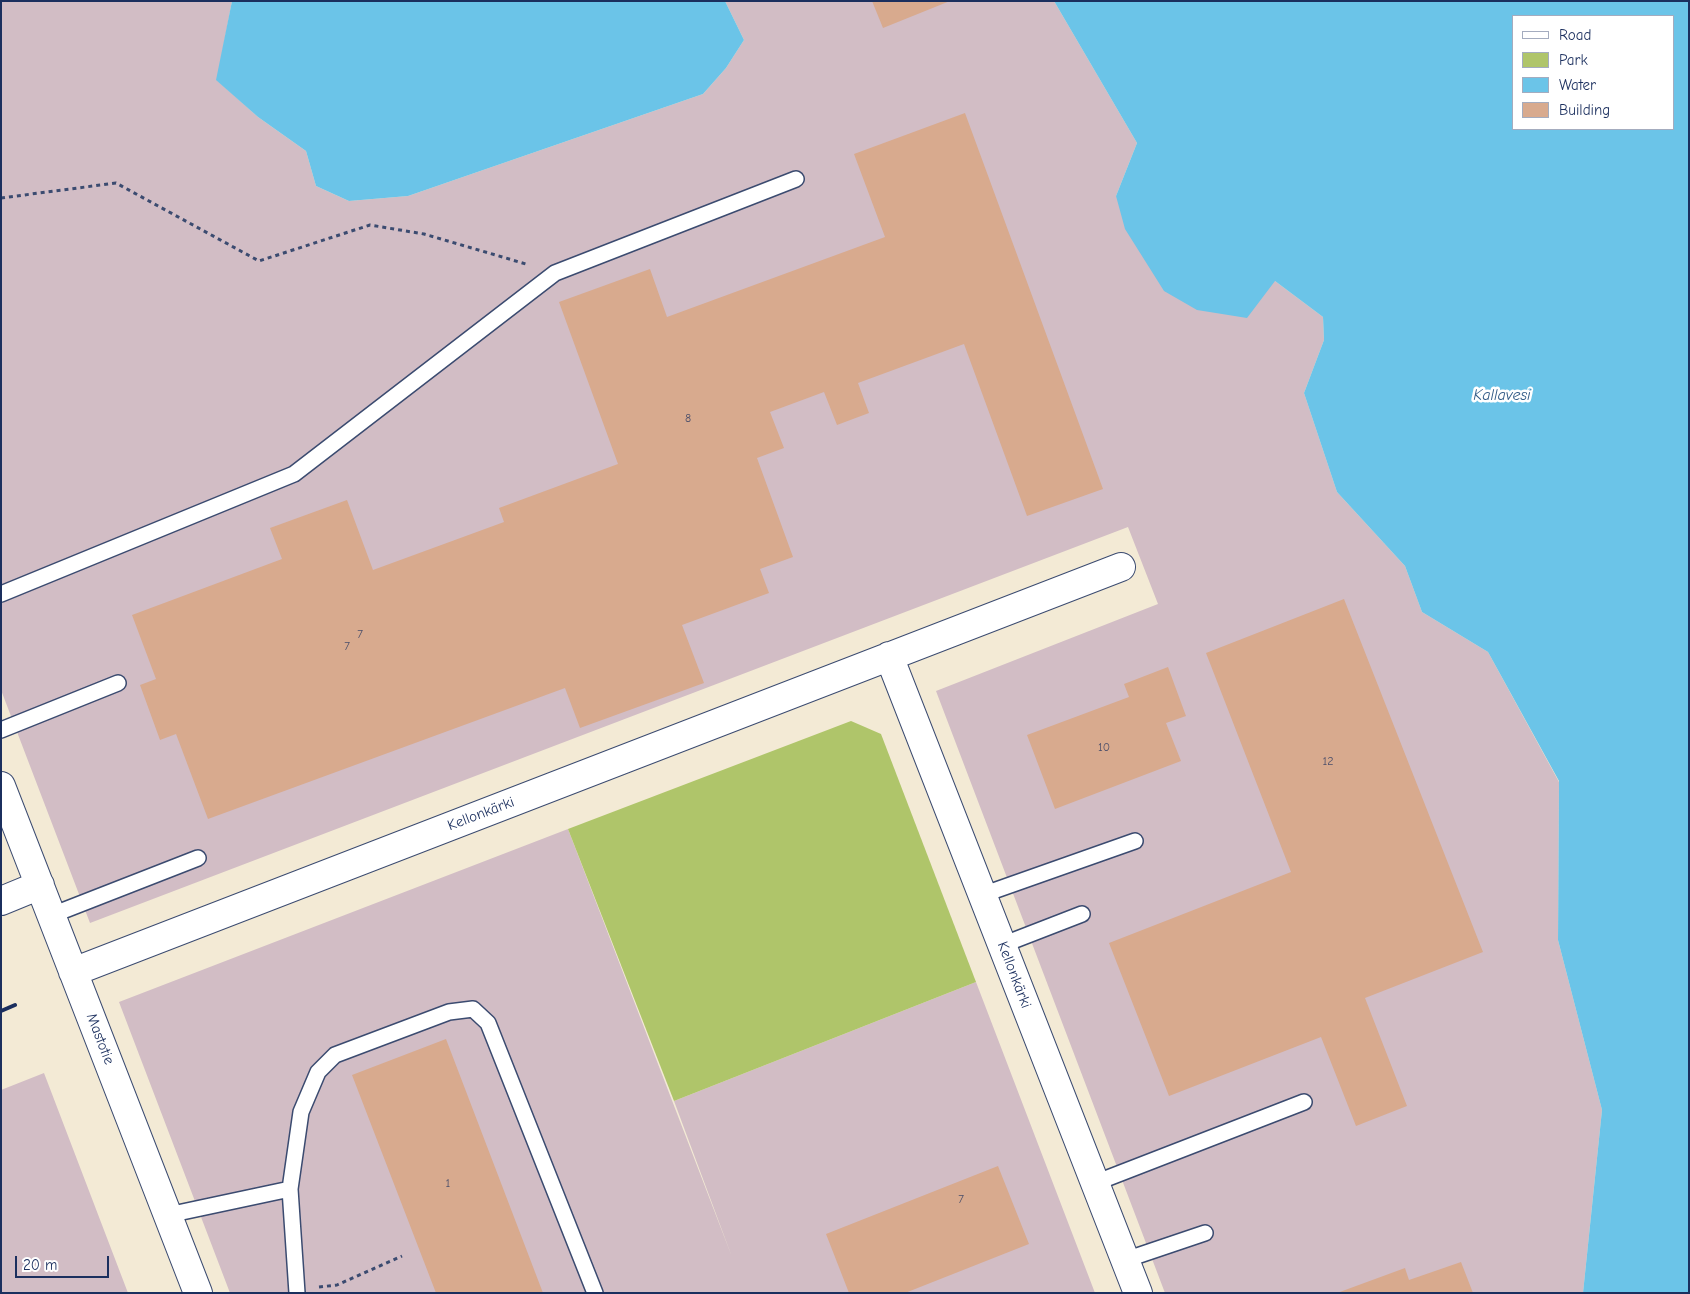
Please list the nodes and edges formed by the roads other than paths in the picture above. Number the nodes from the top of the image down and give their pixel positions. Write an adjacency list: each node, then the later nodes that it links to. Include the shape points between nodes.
1 (796, 179): 3 (lane, via 555,273 294,474)
2 (1121, 567): 4 (street, Kellonkärki)
3 (1, 594)
4 (889, 656): 11 (street, Kellonkärki); 16 (street, Kellonkärki)
5 (118, 683): 6 (lane)
6 (1, 730)
7 (1, 786): 10 (street, Mastotie)
8 (1135, 841): 11 (lane)
9 (198, 858): 14 (lane)
10 (40, 886): 12 (street); 14 (street, Mastotie)
11 (982, 895): 15 (street, Kellonkärki)
12 (1, 901)
13 (1082, 914): 15 (lane)
14 (52, 916): 16 (street, Mastotie)
15 (1002, 945): 18 (street, Kellonkärki)
16 (74, 972): 20 (street, Mastotie)
17 (1304, 1102): 18 (lane)
18 (1095, 1183): 22 (street, Kellonkärki)
19 (290, 1188): 20 (lane); 23 (lane); 25 (lane, via 301,1112 318,1072 334,1056 449,1012 473,1009 488,1023)
20 (168, 1215): 24 (street, Mastotie)
21 (1205, 1232): 22 (lane)
22 (1125, 1260): 26 (street, Kellonkärki)
23 (297, 1292)
24 (198, 1293)
25 (595, 1293)
26 (1138, 1293)

